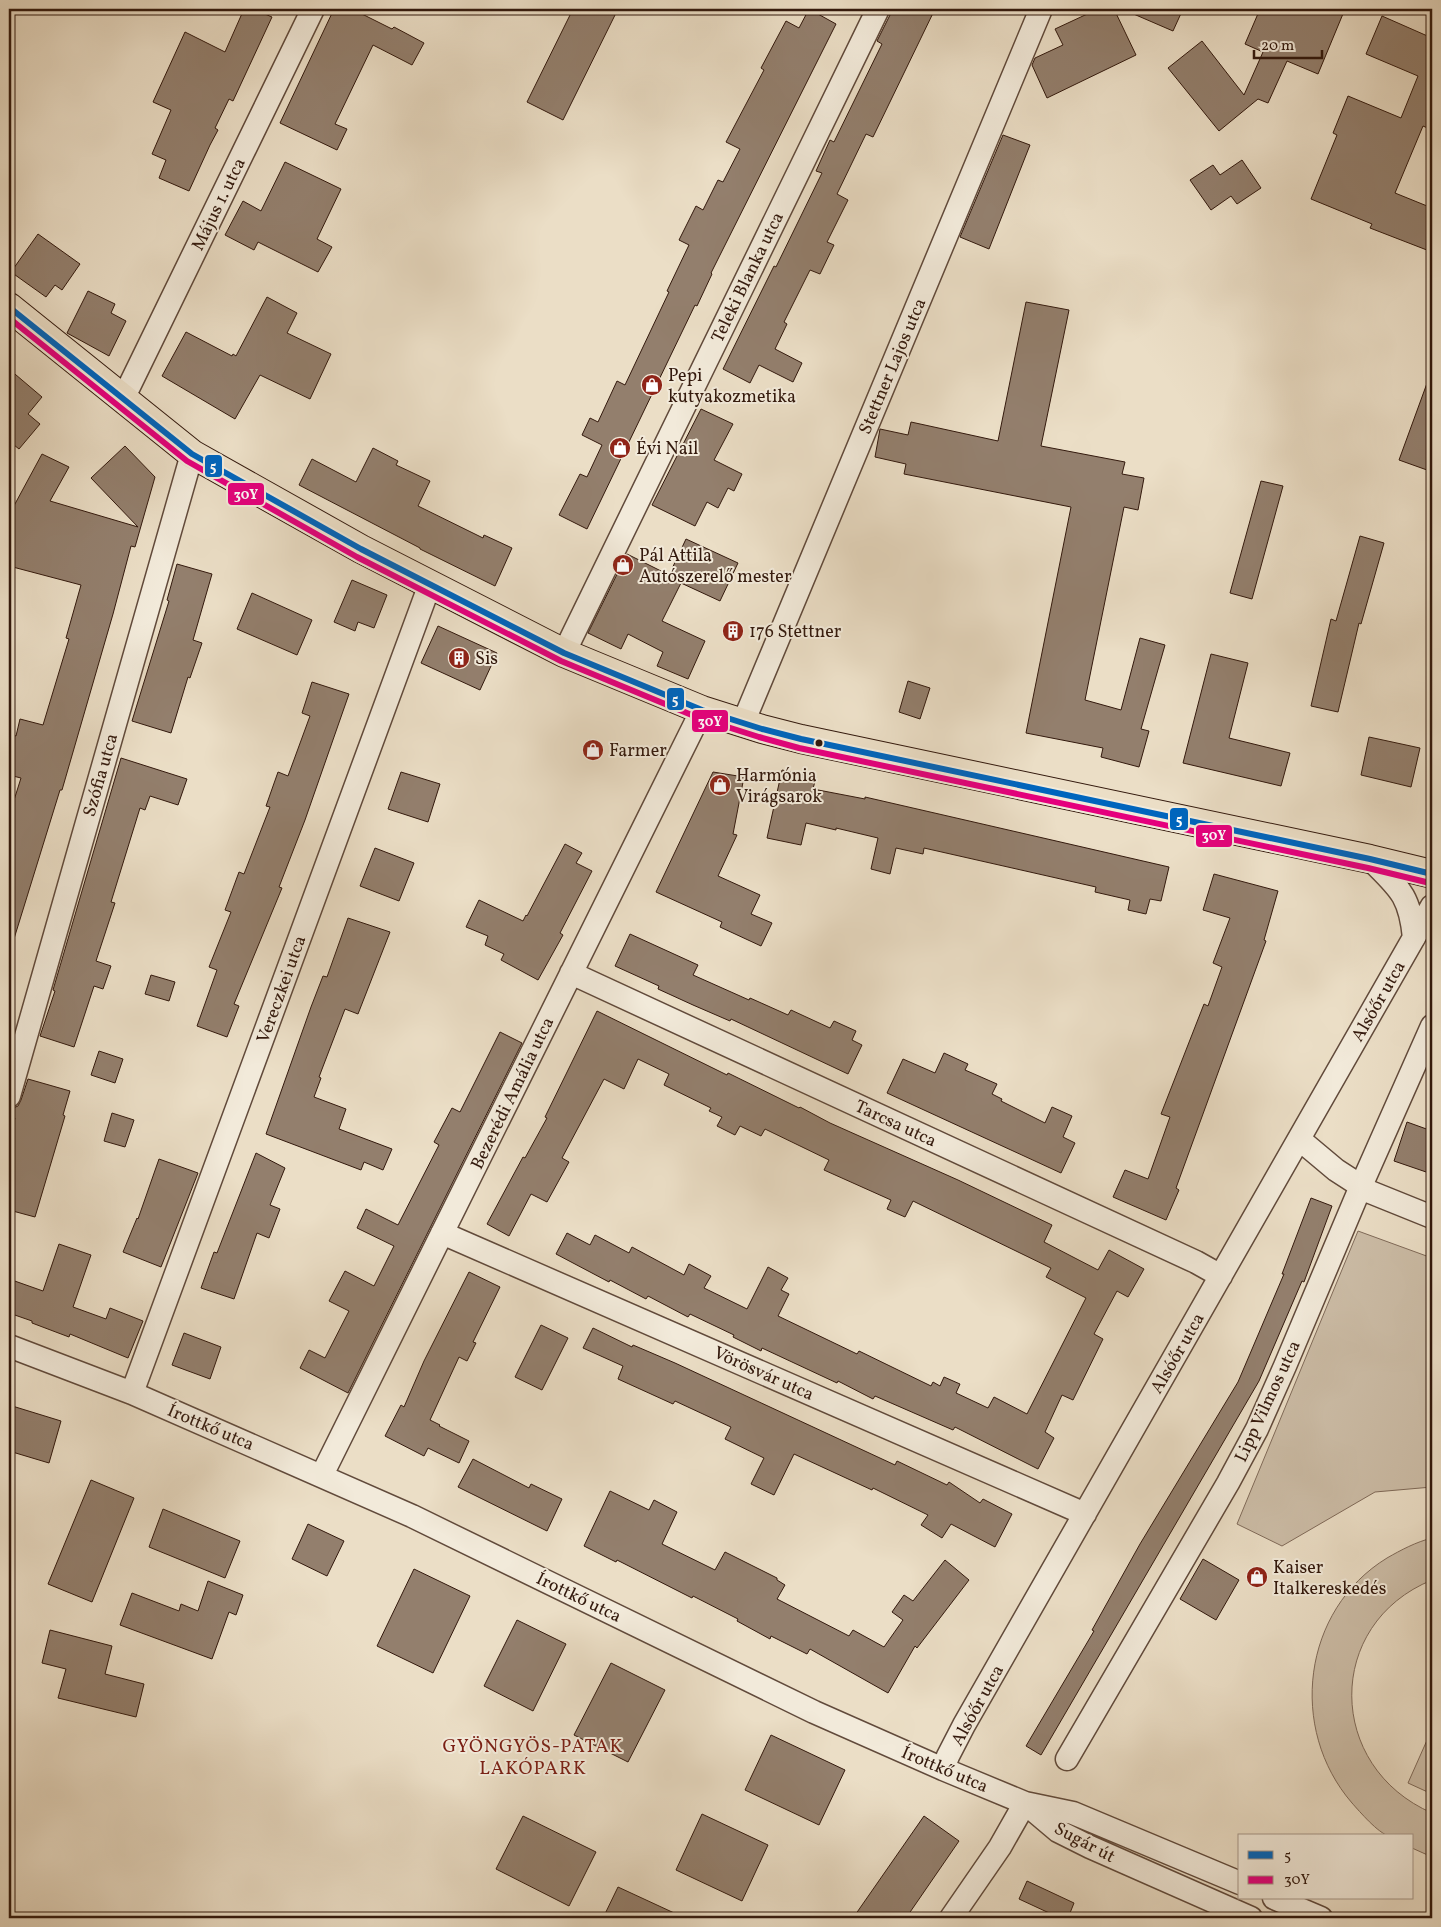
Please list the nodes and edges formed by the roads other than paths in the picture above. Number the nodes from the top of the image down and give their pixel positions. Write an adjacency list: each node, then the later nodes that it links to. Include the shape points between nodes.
1 (313, 9): 5 (street, Május 1. utca)
2 (878, 9): 8 (street, Teleki Blanka utca)
3 (1041, 9): 10 (street, Stettner Lajos utca)
4 (9, 307): 5 (main road)
5 (123, 400): 6 (main road)
6 (192, 454): 7 (main road); 17 (street, Szófia utca)
7 (430, 584): 8 (main road); 24 (street, Vereczkei utca)
8 (564, 653): 9 (main road)
9 (702, 710): 10 (main road); 15 (street, Bezerédi Amália utca)
10 (743, 723): 11 (main road, via 801,739)
11 (1370, 859): 12 (main road); 14 (street, via 1409,906)
12 (1432, 874)
13 (1432, 906): 14 (street, Alsóőr utca)
14 (1414, 938): 18 (street, Alsóőr utca)
15 (571, 973): 21 (street, Bezerédi Amália utca); 22 (street, Tarcsa utca)
16 (1432, 1026): 19 (street, Lipp Vilmos utca)
17 (9, 1096)
18 (1299, 1139): 19 (street); 22 (street, Alsóőr utca)
19 (1361, 1186): 20 (street); 27 (street, Lipp Vilmos utca, via 1256,1429 1228,1483)
20 (1432, 1217)
21 (442, 1233): 25 (street, Bezerédi Amália utca); 26 (street, Vörösvár utca)
22 (1221, 1276): 26 (street, Alsóőr utca)
23 (9, 1346): 24 (street, Írottkő utca)
24 (132, 1393): 25 (street, Írottkő utca)
25 (322, 1475): 28 (street, Írottkő utca, via 814,1712)
26 (1085, 1514): 28 (street, Alsóőr utca, via 964,1725)
27 (1067, 1759)
28 (943, 1769): 29 (street, Írottkő utca)
29 (1025, 1803): 30 (street, Sugár út, via 1073,1812); 32 (street, via 1000,1847); 33 (street, Sugár út, via 1058,1831)
30 (1238, 1882)
31 (1279, 1900): 34 (street)
32 (951, 1918)
33 (1251, 1918)
34 (1320, 1918)

